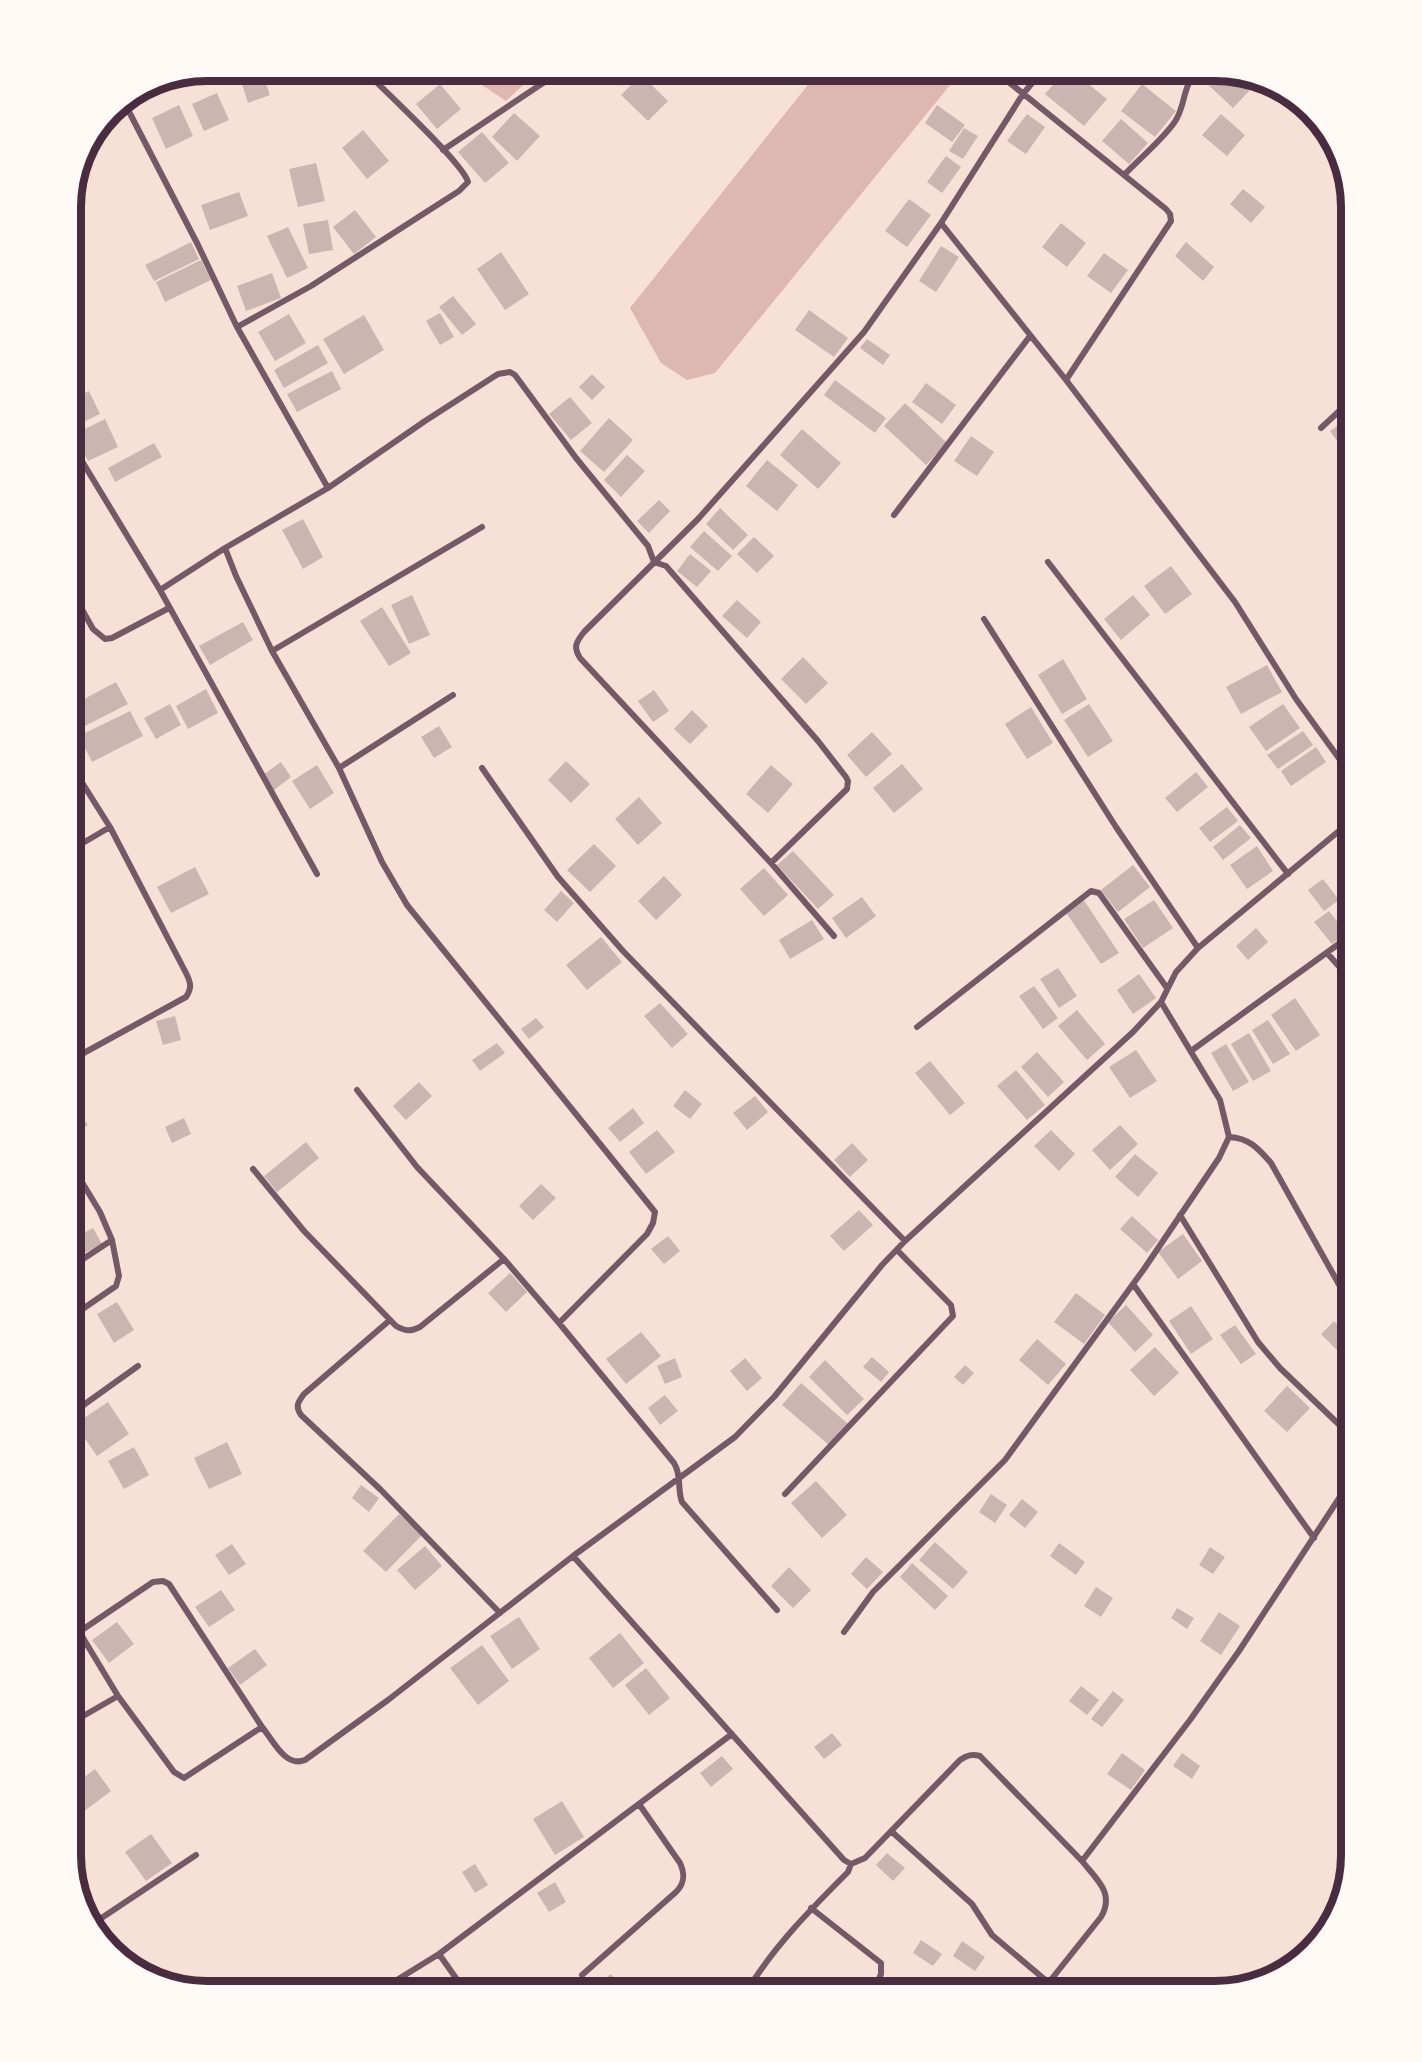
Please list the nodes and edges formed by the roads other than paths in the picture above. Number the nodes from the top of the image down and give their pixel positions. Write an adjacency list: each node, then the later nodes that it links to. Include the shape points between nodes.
1 (377, 81): 8 (street)
2 (546, 81): 8 (street)
3 (1007, 81): 6 (street)
4 (1034, 81): 6 (street)
5 (1188, 81): 9 (street, via 1175,122)
6 (1023, 94): 9 (street); 10 (street)
7 (128, 109): 11 (street)
8 (443, 150): 11 (street, via 467,176 466,185 311,286)
9 (1124, 175): 13 (street, via 1166,209 1171,221)
10 (941, 223): 12 (street); 21 (street, via 864,332 698,519)
11 (237, 327): 17 (street)
12 (1030, 336): 13 (street); 18 (street)
13 (1066, 380): 29 (street, via 1235,602 1296,699)
14 (1341, 410): 15 (street)
15 (1321, 428)
16 (81, 459): 23 (street)
17 (328, 488): 20 (street); 21 (street, via 498,374 510,372 648,546)
18 (894, 515)
19 (482, 527): 27 (street)
20 (225, 548): 23 (street); 27 (street)
21 (654, 562): 36 (street, via 666,566 848,781 847,789); 36 (street, via 584,632 575,650)
22 (1048, 562): 38 (street)
23 (160, 590): 25 (street)
24 (81, 608): 25 (street, via 93,629 105,639)
25 (169, 608): 37 (street)
26 (984, 619): 41 (street)
27 (272, 651): 30 (street)
28 (453, 695): 30 (street)
29 (1341, 760)
30 (339, 768): 63 (street, via 382,862 407,905 655,1212 647,1233)
31 (482, 768): 55 (street, via 558,877 623,951)
32 (81, 781): 33 (street)
33 (110, 827): 35 (street); 48 (street, via 191,990 186,997)
34 (1341, 830): 38 (street)
35 (81, 844)
36 (771, 863): 39 (street)
37 (317, 874)
38 (1288, 874): 41 (street)
39 (834, 936)
40 (1341, 943): 42 (street)
41 (1198, 948): 44 (street)
42 (1327, 953): 43 (street); 47 (street)
43 (1341, 968)
44 (1167, 988): 45 (street); 46 (street, via 1099,893 1091,891)
45 (1161, 1002): 47 (street); 55 (street)
46 (916, 1028)
47 (1191, 1051): 50 (street, via 1220,1100)
48 (81, 1055)
49 (357, 1090): 57 (street, via 417,1167)
50 (1229, 1137): 53 (street); 60 (street, via 1254,1144 1270,1163)
51 (253, 1169): 62 (street, via 304,1231)
52 (81, 1181): 54 (street)
53 (1180, 1215): 59 (street); 66 (street, via 1258,1342)
54 (112, 1240): 58 (street); 61 (street, via 118,1282)
55 (905, 1241): 56 (street)
56 (897, 1250): 67 (street, via 774,1397 735,1437); 68 (street, via 951,1305 953,1316)
57 (504, 1259): 62 (street, via 420,1327 405,1330); 63 (street)
58 (81, 1260)
59 (1133, 1284): 70 (street); 74 (street, via 1005,1460 873,1592)
60 (1341, 1287)
61 (81, 1310)
62 (390, 1320): 73 (street, via 304,1394 297,1408)
63 (559, 1323): 67 (street, via 674,1463)
64 (138, 1366): 65 (street)
65 (81, 1406)
66 (1341, 1426)
67 (680, 1479): 71 (street); 72 (street, via 682,1502)
68 (784, 1494)
69 (1341, 1497): 70 (street)
70 (1314, 1538): 83 (street, via 1190,1720)
71 (573, 1556): 73 (street); 79 (street)
72 (777, 1611)
73 (500, 1613): 78 (street, via 305,1760 298,1763 285,1757)
74 (844, 1632)
75 (81, 1634): 76 (street); 78 (street, via 153,1582 169,1584)
76 (118, 1696): 77 (street); 78 (street, via 174,1772 184,1778)
77 (81, 1717)
78 (262, 1727)
79 (732, 1734): 80 (street); 84 (street)
80 (639, 1804): 87 (street); 88 (street, via 680,1863 684,1880 676,1892)
81 (891, 1831): 83 (street, via 960,1760 974,1755 980,1756); 84 (street, via 865,1858); 93 (street, via 972,1904 992,1935)
82 (196, 1855): 86 (street)
83 (1082, 1861): 94 (street, via 1107,1895 1107,1906)
84 (851, 1864): 85 (street, via 848,1872)
85 (811, 1908): 91 (street); 92 (street, via 881,1963)
86 (99, 1920)
87 (439, 1954): 89 (street); 90 (street)
88 (582, 1975)
89 (395, 1981)
90 (458, 1981)
91 (754, 1981)
92 (878, 1981)
93 (1046, 1981)
94 (1050, 1981)

